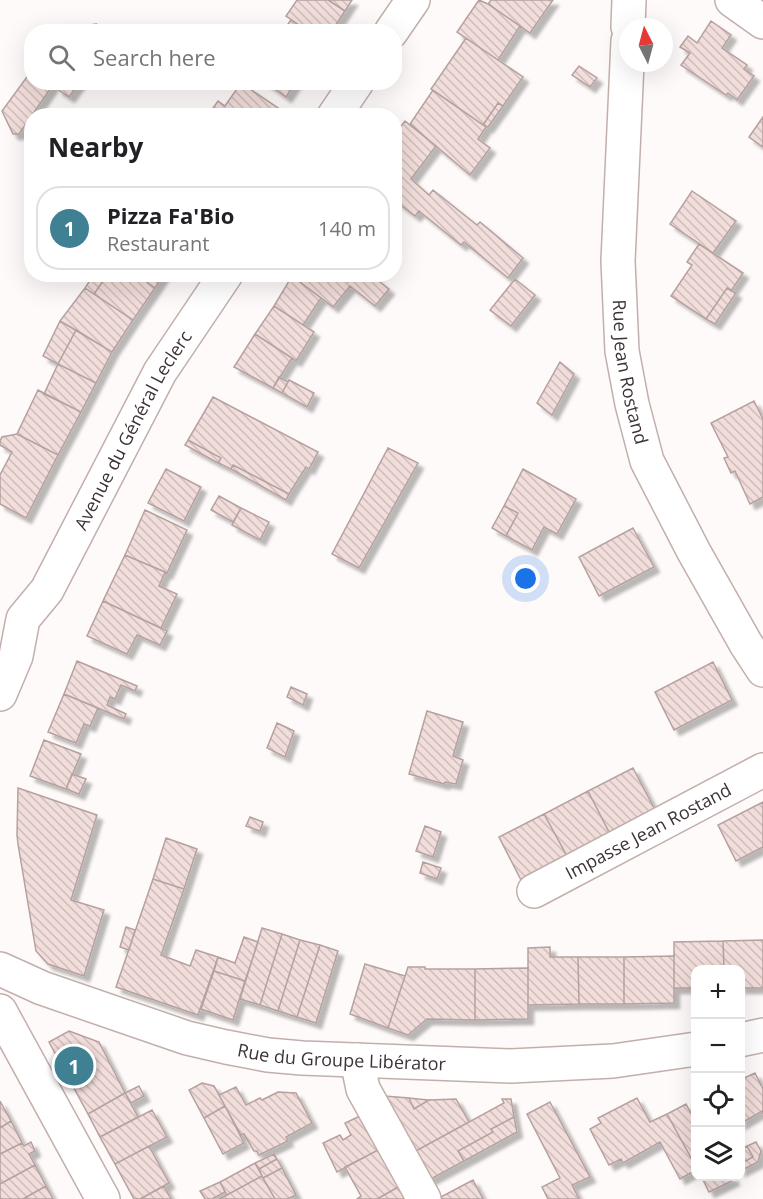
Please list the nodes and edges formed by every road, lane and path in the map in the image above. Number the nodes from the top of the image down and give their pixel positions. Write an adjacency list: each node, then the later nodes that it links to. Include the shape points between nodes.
1 (413, 0): 6 (street)
2 (629, 0): 4 (street)
3 (736, 1): 5 (street)
4 (628, 18)
5 (763, 22)
6 (397, 24)
7 (627, 72): 11 (street, Rue Jean Rostand, via 618,261 622,351 632,404 647,461 694,552)
8 (352, 90): 9 (street)
9 (339, 108)
10 (221, 282): 12 (street, Avenue du Général Leclerc, via 160,372 47,590 23,618)
11 (763, 670)
12 (5, 677)
13 (763, 770): 14 (street, Impasse Jean Rostand)
14 (534, 891)
15 (0, 969): 20 (street, Rue du Groupe Libérator, via 42,988 187,1038 268,1055)
16 (0, 1011): 21 (street)
17 (763, 1035): 18 (street)
18 (745, 1039)
19 (691, 1050): 20 (street, Rue du Groupe Libérator, via 613,1061 511,1066)
20 (357, 1060): 22 (street, via 363,1089)
21 (103, 1199)
22 (424, 1199)

